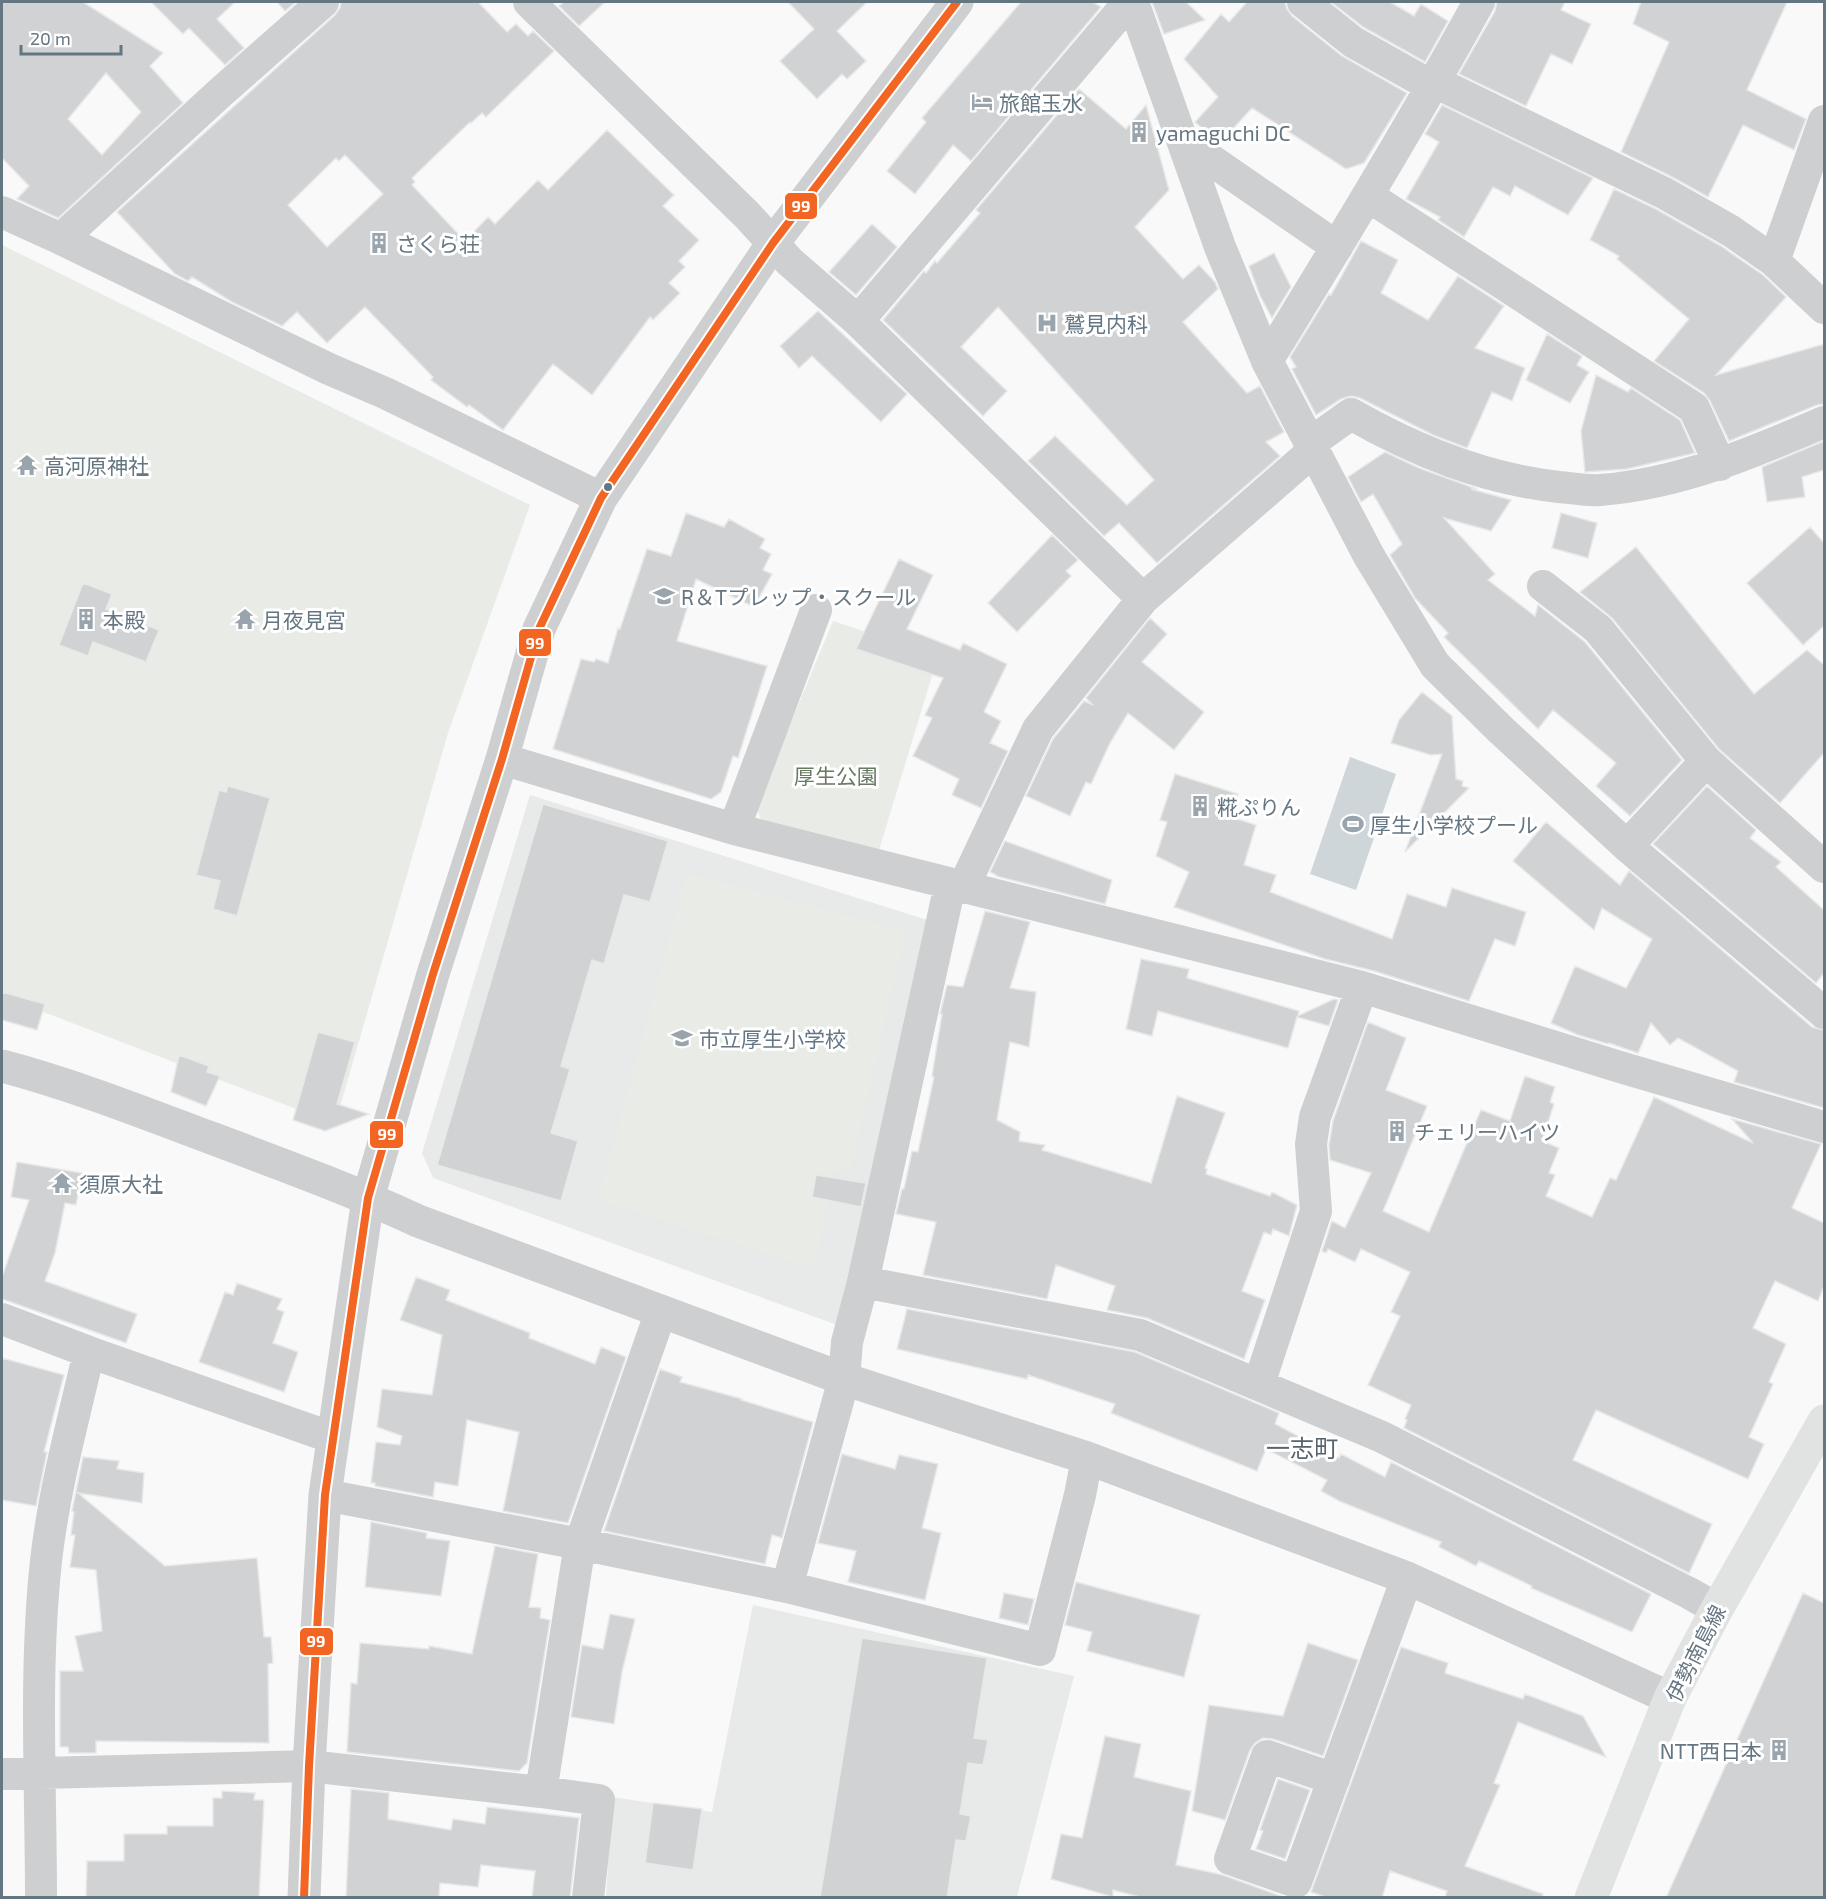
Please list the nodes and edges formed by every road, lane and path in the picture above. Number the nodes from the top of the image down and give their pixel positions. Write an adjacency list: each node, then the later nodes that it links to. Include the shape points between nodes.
1 (323, 2): 12 (street)
2 (529, 2): 13 (street)
3 (957, 2): 13 (street)
4 (1131, 2): 9 (street); 17 (street)
5 (1303, 2): 7 (street, via 1353,42 1419,79)
6 (1479, 2): 7 (street)
7 (1435, 82): 10 (street); 15 (street, via 1664,194 1731,231)
8 (1824, 121): 15 (street)
9 (1182, 140): 14 (street); 18 (street)
10 (1368, 196): 14 (street); 21 (street, via 1694,408)
11 (2, 212): 12 (street)
12 (61, 239): 22 (street)
13 (773, 243): 17 (street); 22 (street)
14 (1337, 247): 18 (street)
15 (1774, 261): 16 (street)
16 (1824, 308)
17 (858, 321): 24 (street)
18 (1267, 361): 20 (street)
19 (1824, 422): 21 (street)
20 (1311, 447): 21 (street, via 1351,414 1438,458 1536,484 1598,491 1666,480); 24 (street); 29 (street, via 1369,556 1435,665)
21 (1720, 465)
22 (601, 498): 26 (street, via 539,629)
23 (1543, 586): 27 (street, via 1598,629)
24 (1143, 599): 31 (street, via 1038,729)
25 (816, 610): 28 (street)
26 (502, 759): 28 (street); 36 (street, via 433,974)
27 (1706, 761): 29 (street); 30 (street)
28 (734, 829): 31 (street)
29 (1627, 846): 33 (street)
30 (1824, 867)
31 (956, 886): 32 (street); 37 (street)
32 (1362, 987): 35 (street); 42 (street, via 1315,1117 1311,1144 1316,1211)
33 (1824, 1013)
34 (2, 1066): 36 (street, via 134,1110)
35 (1824, 1127)
36 (368, 1198): 38 (street, via 418,1221); 44 (street)
37 (863, 1282): 41 (street, via 847,1342); 42 (street, via 1140,1335)
38 (661, 1311): 41 (street); 47 (street)
39 (2, 1319): 40 (street)
40 (89, 1352): 44 (street); 54 (street, via 53,1509 46,1563 40,1656)
41 (844, 1379): 45 (street); 49 (street)
42 (1259, 1384): 50 (street, via 1382,1437)
43 (1824, 1421): 50 (main road, 伊勢南島線)
44 (333, 1437): 46 (street)
45 (1087, 1458): 48 (street); 49 (street, via 1040,1650)
46 (325, 1495): 47 (street); 52 (street)
47 (580, 1544): 49 (street); 56 (street)
48 (1407, 1578): 51 (street); 55 (street)
49 (786, 1587)
50 (1718, 1609): 51 (main road, 伊勢南島線)
51 (1671, 1698): 60 (main road, 伊勢南島線)
52 (309, 1766): 54 (street); 56 (street); 58 (street)
53 (2, 1774): 54 (street)
54 (40, 1774): 57 (street)
55 (1334, 1779)
56 (541, 1792): 59 (street, via 599,1800)
57 (41, 1898)
58 (304, 1898)
59 (588, 1898)
60 (1591, 1898)

